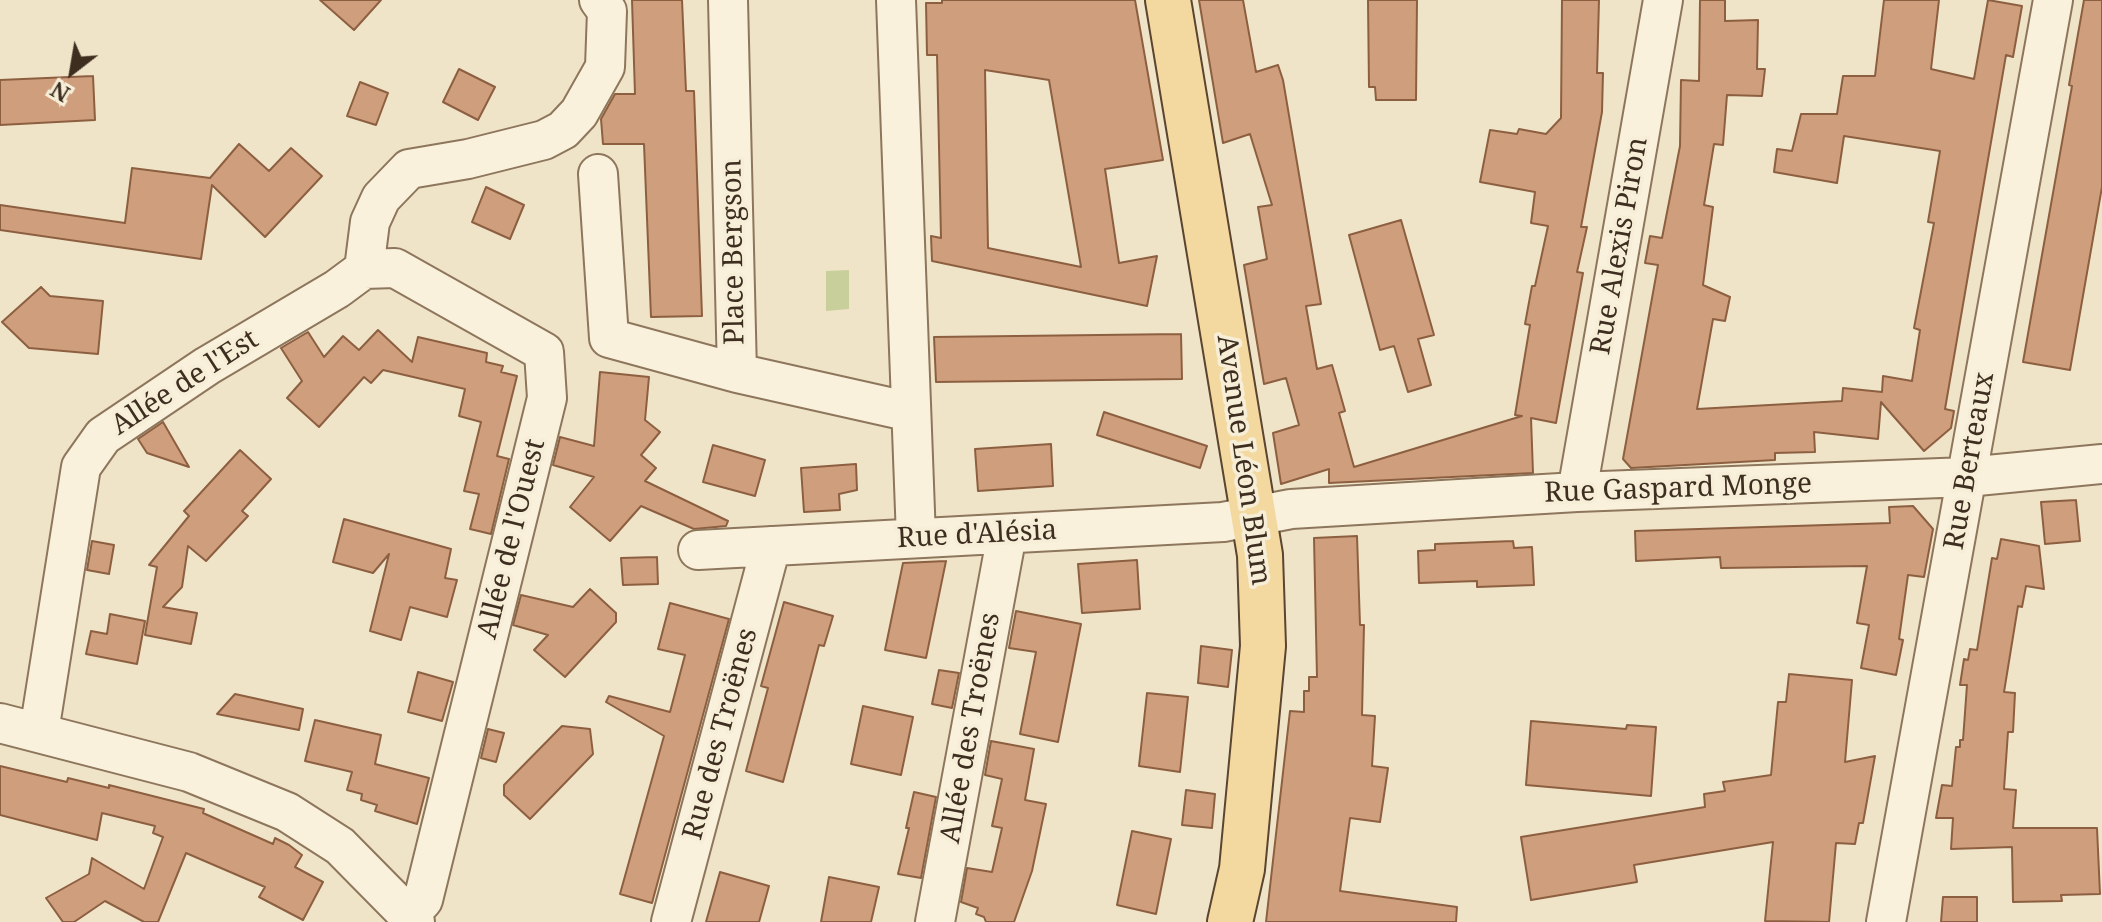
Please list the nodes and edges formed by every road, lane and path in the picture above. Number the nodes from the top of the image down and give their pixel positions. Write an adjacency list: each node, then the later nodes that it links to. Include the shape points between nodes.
1 (599, 0): 8 (street, via 607,11 605,67 579,113 544,140 409,169 381,198 370,222)
2 (728, 0): 9 (street, Place Bergson)
3 (896, 0): 10 (street)
4 (1168, 0): 14 (main road, Avenue Léon Blum)
5 (1663, 0): 13 (street, Rue Alexis Piron)
6 (2053, 0): 12 (street, Rue Berteaux)
7 (598, 174): 9 (street, via 609,338)
8 (364, 269): 20 (street, Allée de l'Est, via 103,436 88,456 81,467); 21 (street, Allée de l'Ouest, via 395,268 544,352 547,398 423,900)
9 (737, 373): 10 (street, Place Bergson)
10 (911, 412): 16 (street)
11 (2102, 464): 12 (street, Rue Gaspard Monge)
12 (1967, 477): 13 (street, Rue Gaspard Monge); 25 (street, Rue Berteaux)
13 (1577, 492): 14 (street, Rue Gaspard Monge, via 1275,510)
14 (1255, 516): 15 (street, Rue d'Alésia); 24 (main road, Avenue Léon Blum, via 1263,646 1244,854)
15 (1007, 534): 16 (street, Rue d'Alésia); 23 (street, Allée des Troënes)
16 (916, 538): 17 (street, Rue d'Alésia)
17 (771, 546): 18 (street, Rue d'Alésia); 22 (street, Rue des Troënes)
18 (698, 550)
19 (0, 723): 20 (street)
20 (39, 732): 21 (street, via 189,772 287,812 340,846)
21 (412, 919)
22 (671, 922)
23 (935, 922)
24 (1230, 922)
25 (1886, 922)

